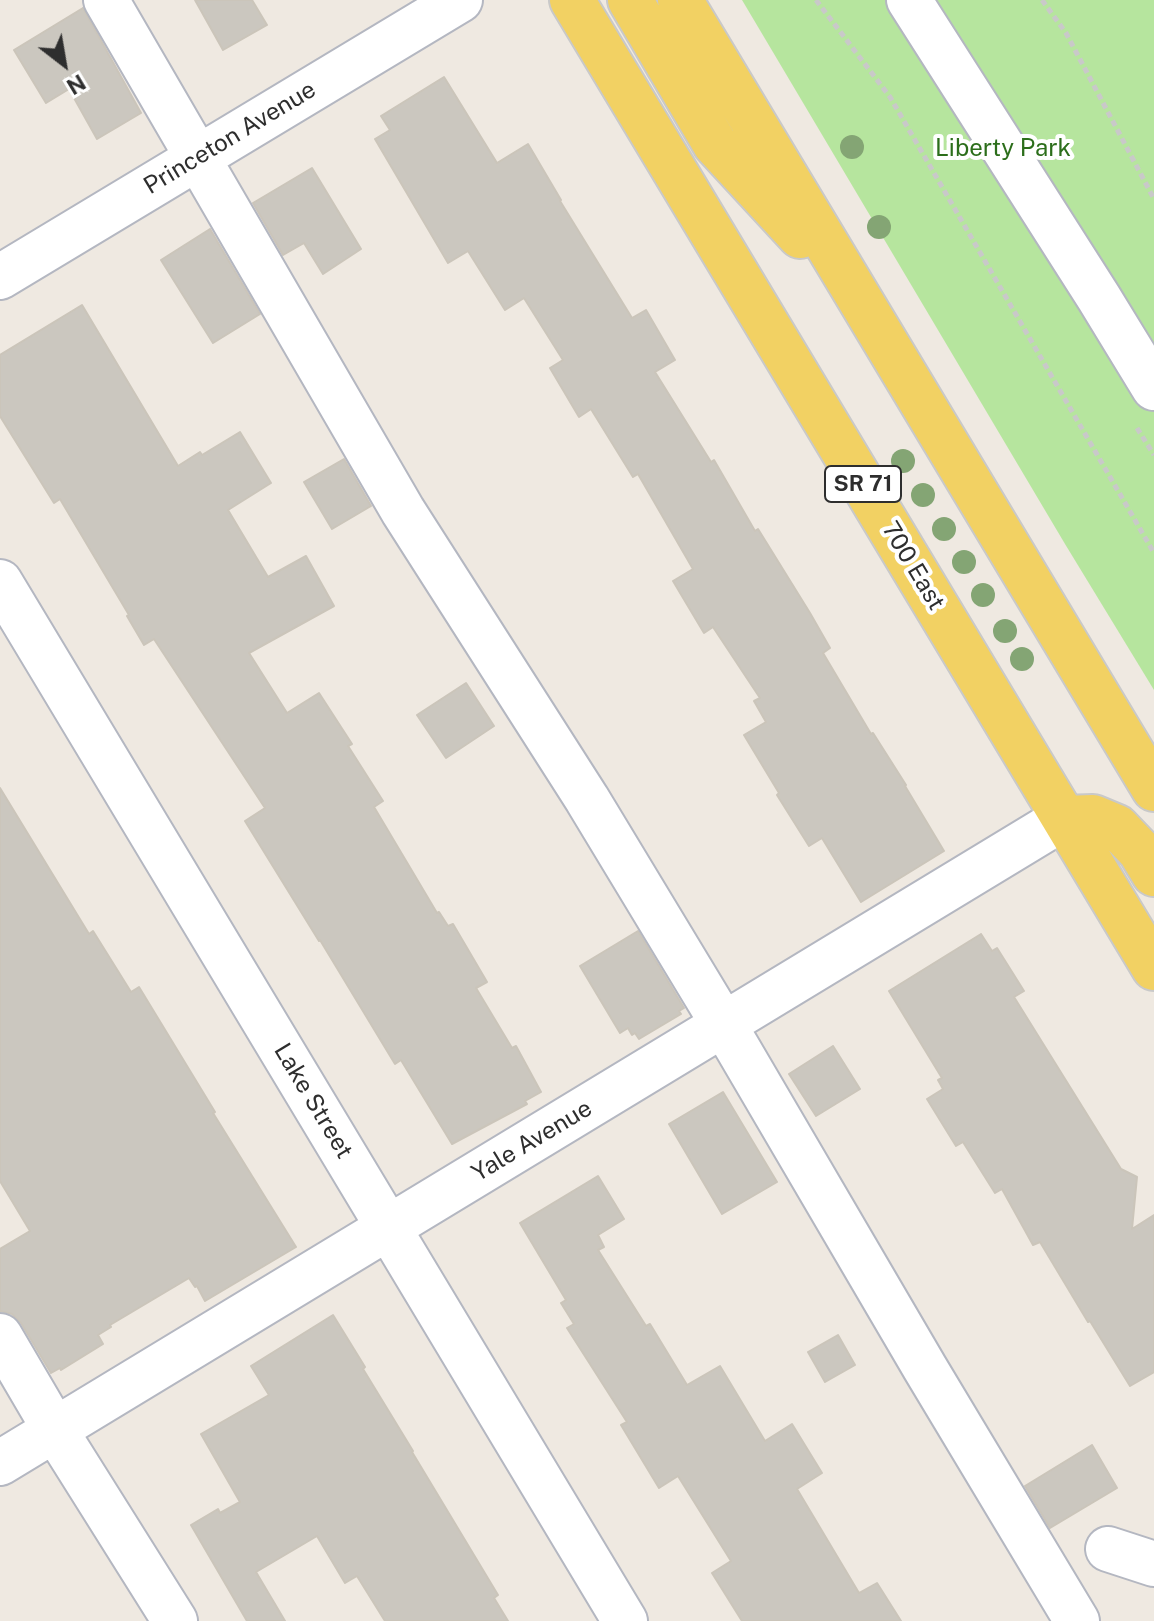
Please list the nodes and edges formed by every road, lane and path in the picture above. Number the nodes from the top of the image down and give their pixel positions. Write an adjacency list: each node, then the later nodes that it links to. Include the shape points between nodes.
1 (106, 0): 9 (street)
2 (460, 0): 9 (street, Princeton Avenue)
3 (572, 0): 17 (main road, 700 East / SR 71)
4 (630, 0): 12 (main road, via 715,144)
5 (680, 0): 12 (main road)
6 (816, 0): 14 (path, via 890,97)
7 (909, 0): 13 (street)
8 (1042, 0): 10 (path, via 1066,33)
9 (198, 157): 11 (street, Princeton Avenue); 20 (street, via 403,511)
10 (1154, 199)
11 (0, 277)
12 (866, 309): 16 (main road)
13 (1154, 388)
14 (1154, 553)
15 (0, 582): 21 (street, Lake Street)
16 (1154, 789)
17 (1064, 818): 18 (main road, via 1093,817 1117,827); 19 (main road, 700 East / SR 71); 20 (street, Yale Avenue)
18 (1154, 874)
19 (1154, 968)
20 (724, 1025): 21 (street, Yale Avenue); 29 (street)
21 (389, 1228): 23 (street, Yale Avenue); 28 (street, Lake Street)
22 (0, 1336): 23 (street)
23 (55, 1430): 24 (street, Yale Avenue); 27 (street)
24 (0, 1463)
25 (1108, 1549): 26 (street)
26 (1154, 1564)
27 (175, 1621)
28 (625, 1621)
29 (1077, 1621)

